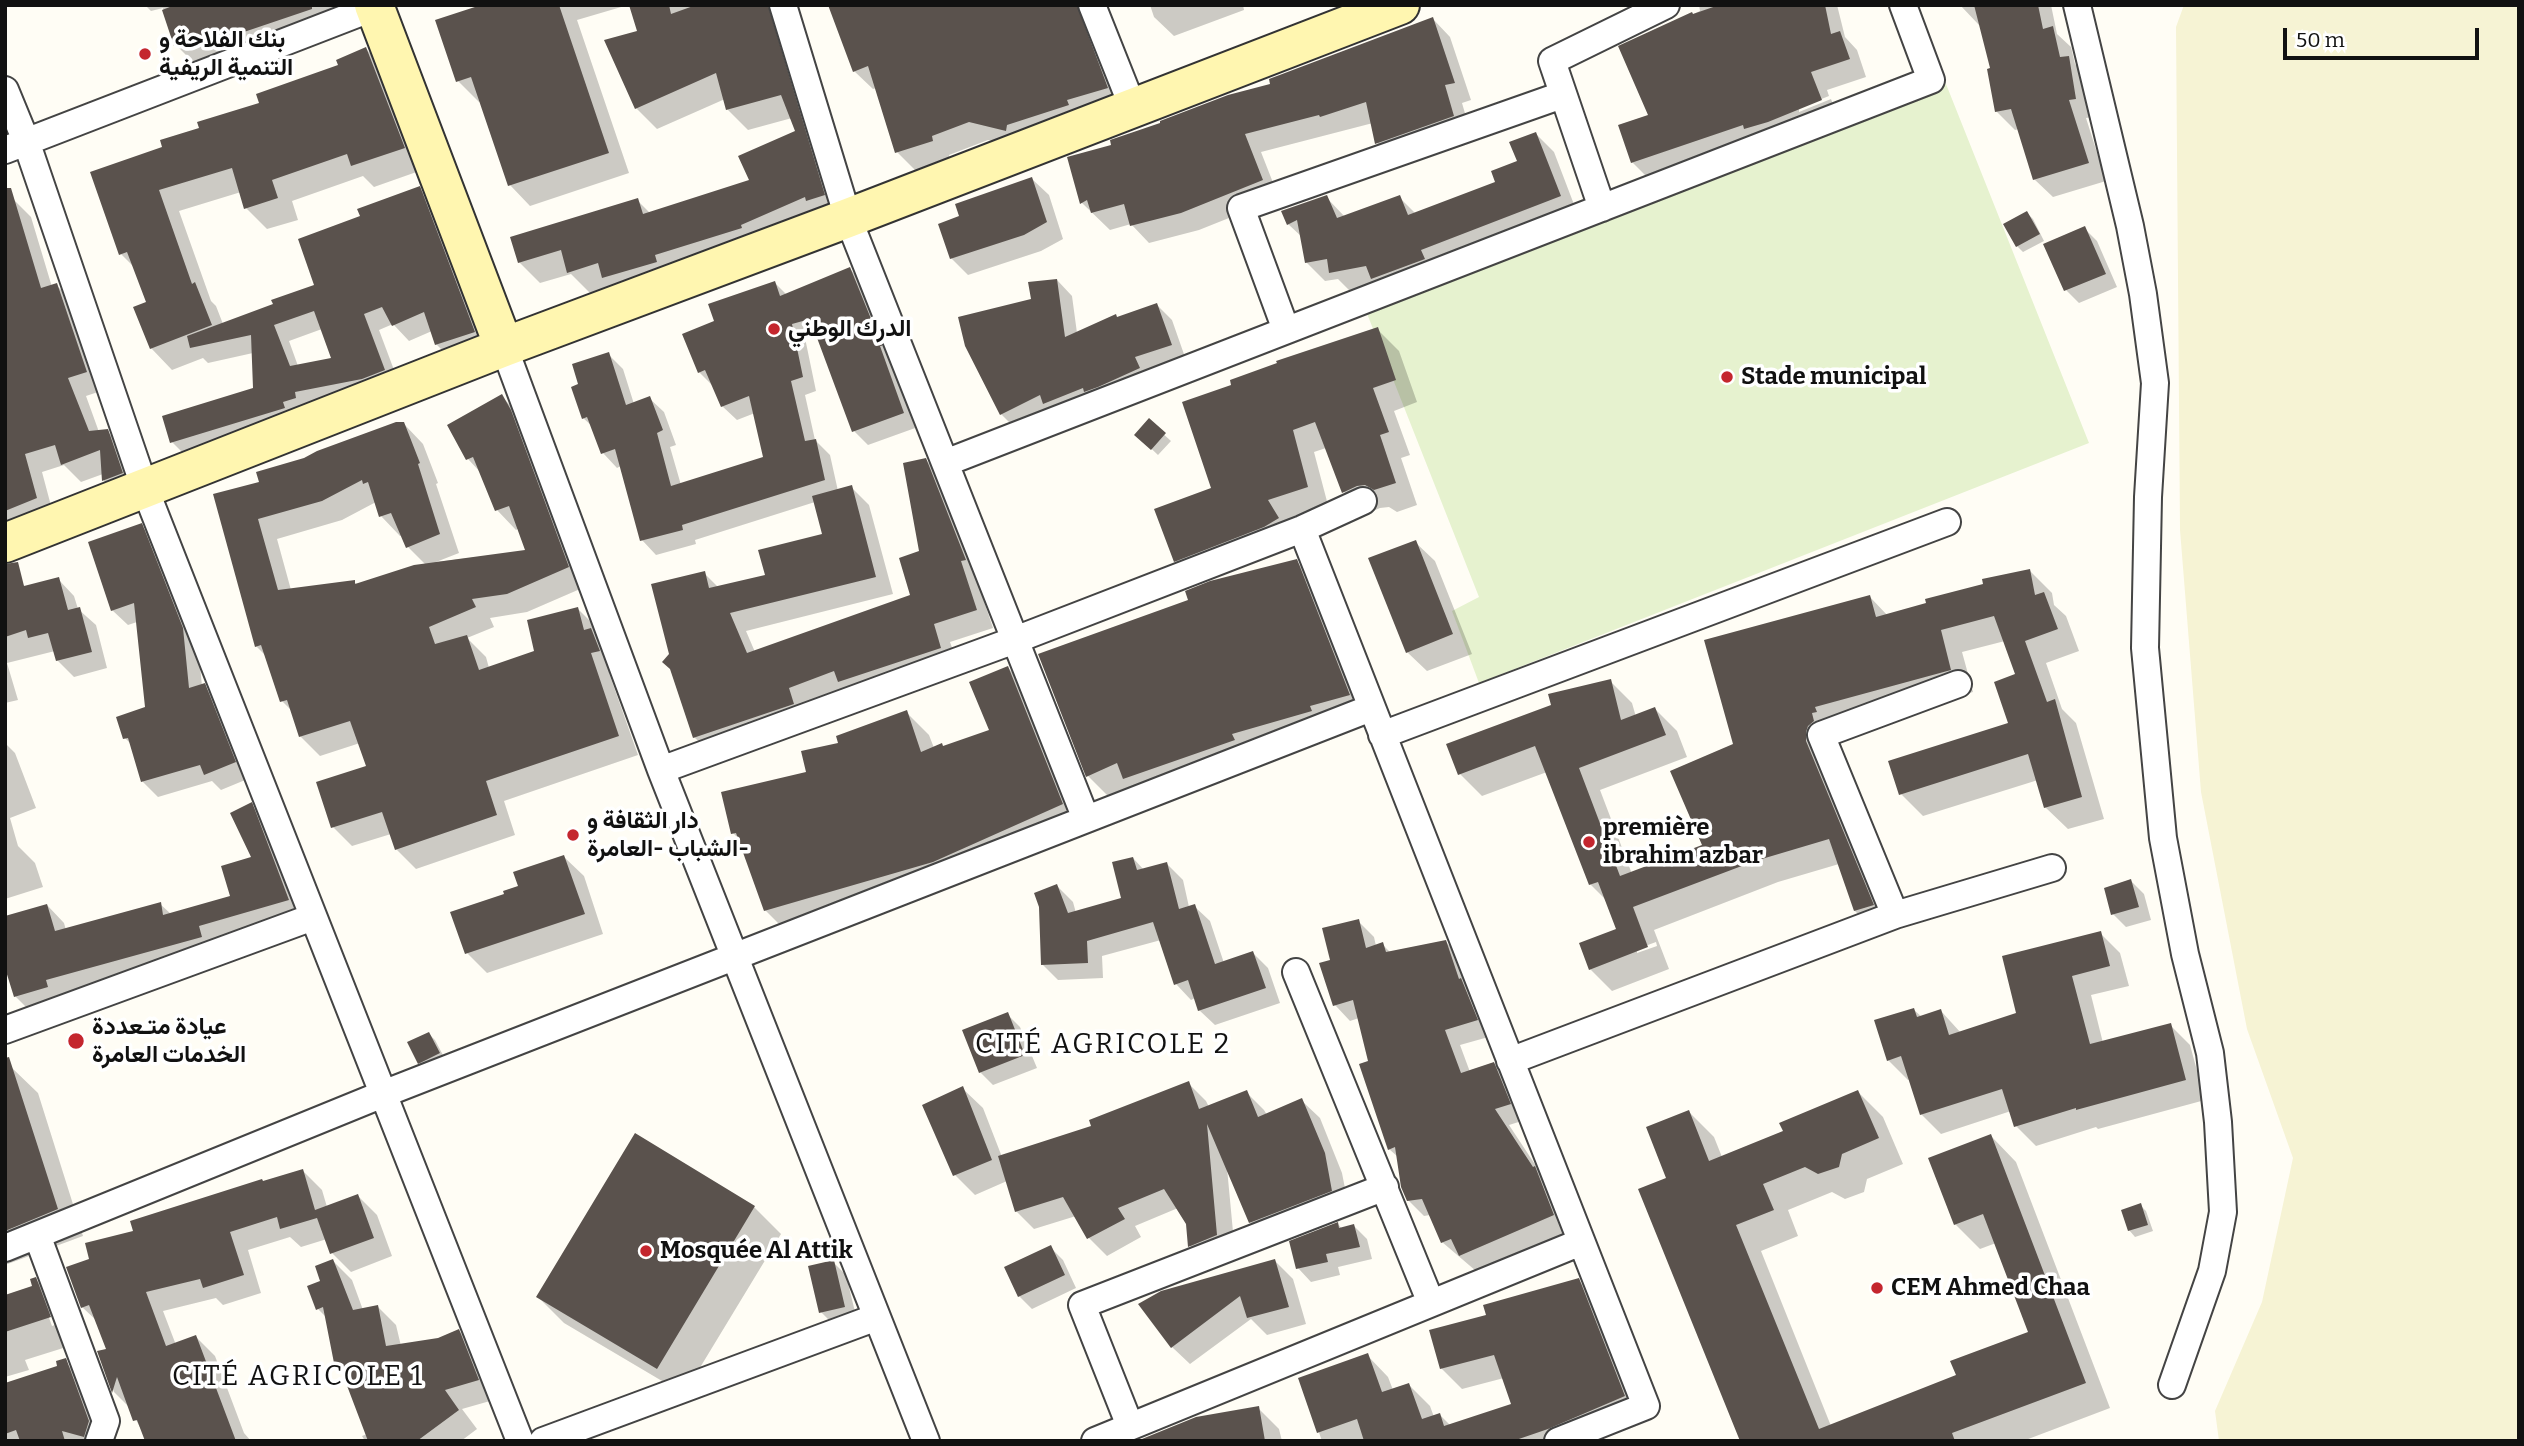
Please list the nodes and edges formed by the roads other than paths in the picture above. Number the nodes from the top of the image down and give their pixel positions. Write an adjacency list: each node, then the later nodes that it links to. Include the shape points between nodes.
1 (783, 5): 13 (street)
2 (1092, 5): 10 (street)
3 (1400, 5): 10 (main road)
4 (1666, 5): 9 (street, via 1552,61)
5 (1903, 5): 12 (street, via 1931,80)
6 (2077, 5): 42 (street, via 2130,226 2155,383 2145,648 2163,838 2210,1053 2218,1122 2223,1212 2213,1270)
7 (377, 6): 11 (street); 15 (main road)
8 (5, 90): 11 (street)
9 (1562, 95): 12 (street); 14 (street, via 1241,208)
10 (1133, 108): 13 (main road)
11 (15, 145): 17 (street)
12 (1602, 208): 14 (street)
13 (848, 218): 15 (main road); 16 (street)
14 (1286, 330): 16 (street)
15 (504, 347): 17 (main road); 26 (street)
16 (945, 463): 22 (street)
17 (145, 489): 21 (main road); 30 (street)
18 (1363, 501): 20 (street)
19 (1947, 523): 25 (street)
20 (1302, 529): 22 (street); 24 (street)
21 (5, 543)
22 (1015, 640): 26 (street); 27 (street)
23 (1958, 684): 29 (street, via 1821,734)
24 (1371, 708): 25 (street); 27 (street)
25 (1382, 735): 34 (street)
26 (660, 770): 31 (street)
27 (1086, 820): 31 (street)
28 (2052, 868): 29 (street)
29 (1895, 915): 34 (street)
30 (313, 917): 33 (street); 35 (street)
31 (734, 957): 35 (street); 41 (street)
32 (1296, 972): 36 (street)
33 (5, 1030)
34 (1510, 1061): 38 (street)
35 (383, 1094): 37 (street); 45 (street)
36 (1385, 1187): 40 (street); 43 (street, via 1082,1305)
37 (37, 1235): 39 (street); 44 (street, via 106,1421)
38 (1581, 1242): 40 (street); 49 (street, via 1646,1406)
39 (5, 1248)
40 (1431, 1304): 43 (street)
41 (877, 1317): 46 (street); 47 (street)
42 (2172, 1385)
43 (1130, 1426): 48 (street)
44 (99, 1441)
45 (520, 1441)
46 (543, 1441)
47 (926, 1441)
48 (1095, 1441)
49 (1558, 1441)

